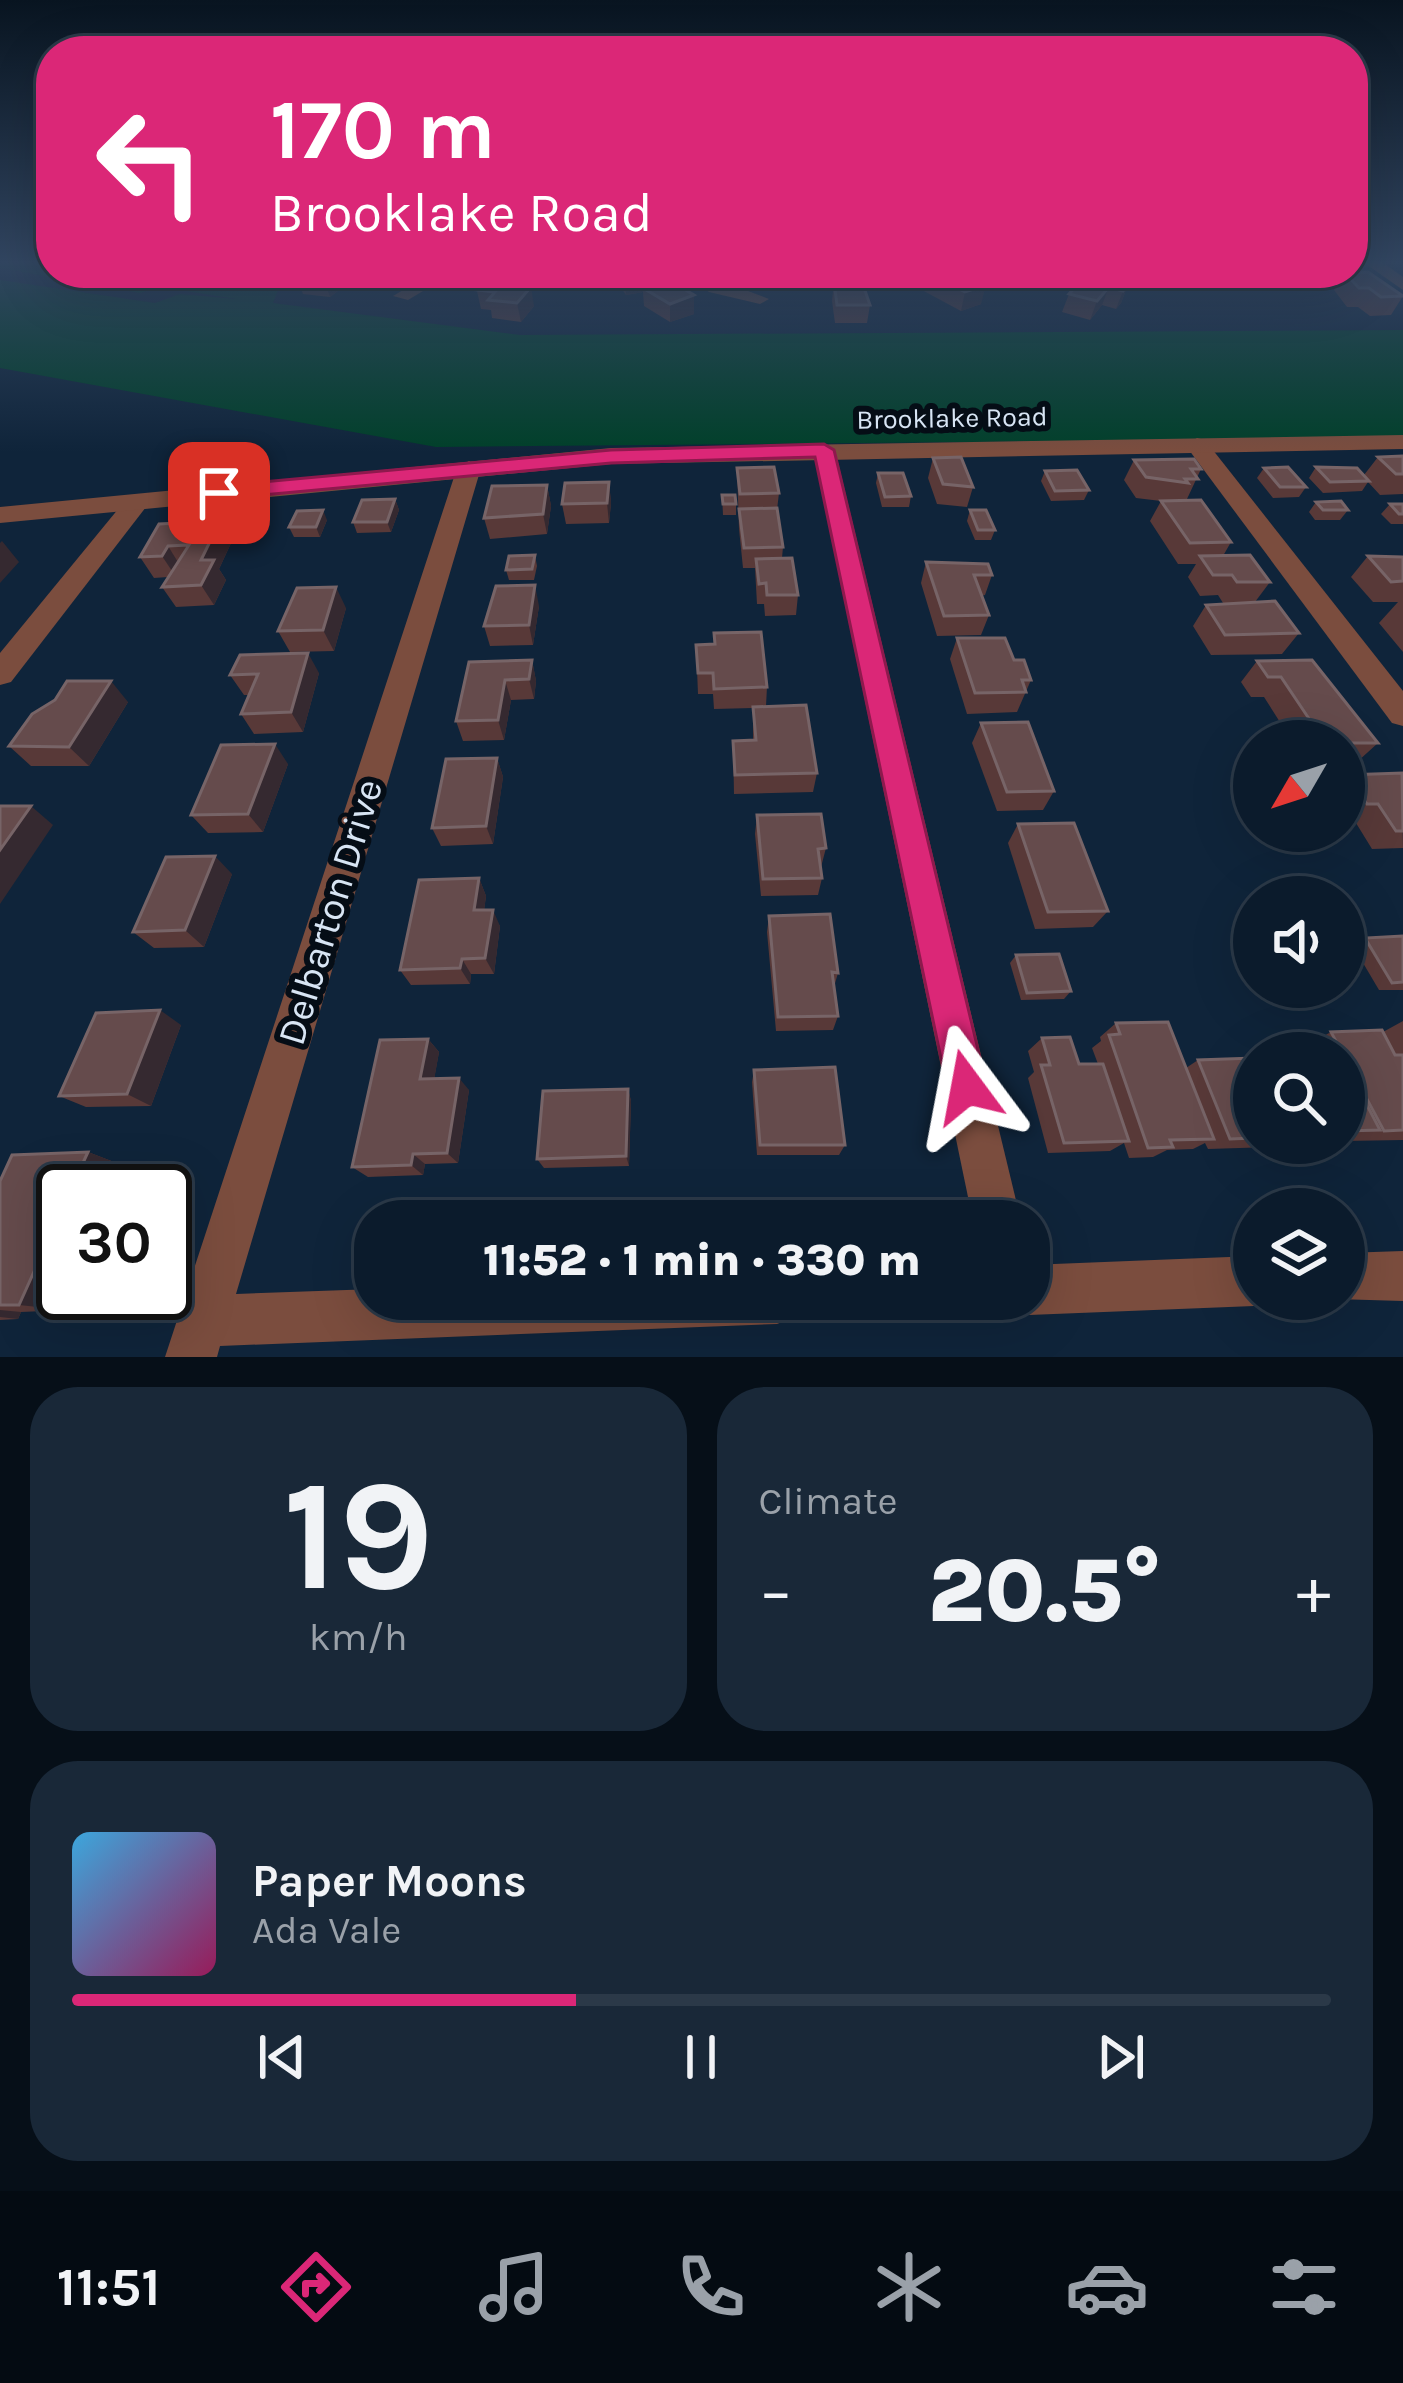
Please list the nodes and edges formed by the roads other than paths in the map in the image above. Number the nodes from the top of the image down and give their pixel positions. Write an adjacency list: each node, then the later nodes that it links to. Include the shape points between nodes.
1 (1403, 442): 2 (street, Brooklake Road)
2 (1197, 445): 3 (street, Brooklake Road); 8 (street)
3 (824, 450): 4 (street, Brooklake Road); 9 (street)
4 (470, 468): 5 (street, Brooklake Road); 15 (street, Delbarton Drive)
5 (136, 502): 6 (street, Brooklake Road); 7 (street)
6 (0, 515)
7 (0, 674)
8 (1403, 714)
9 (992, 1200)
10 (1403, 1276): 11 (street)
11 (1365, 1277)
12 (1233, 1282): 13 (street)
13 (1050, 1288)
14 (472, 1320): 15 (street)
15 (196, 1339)

